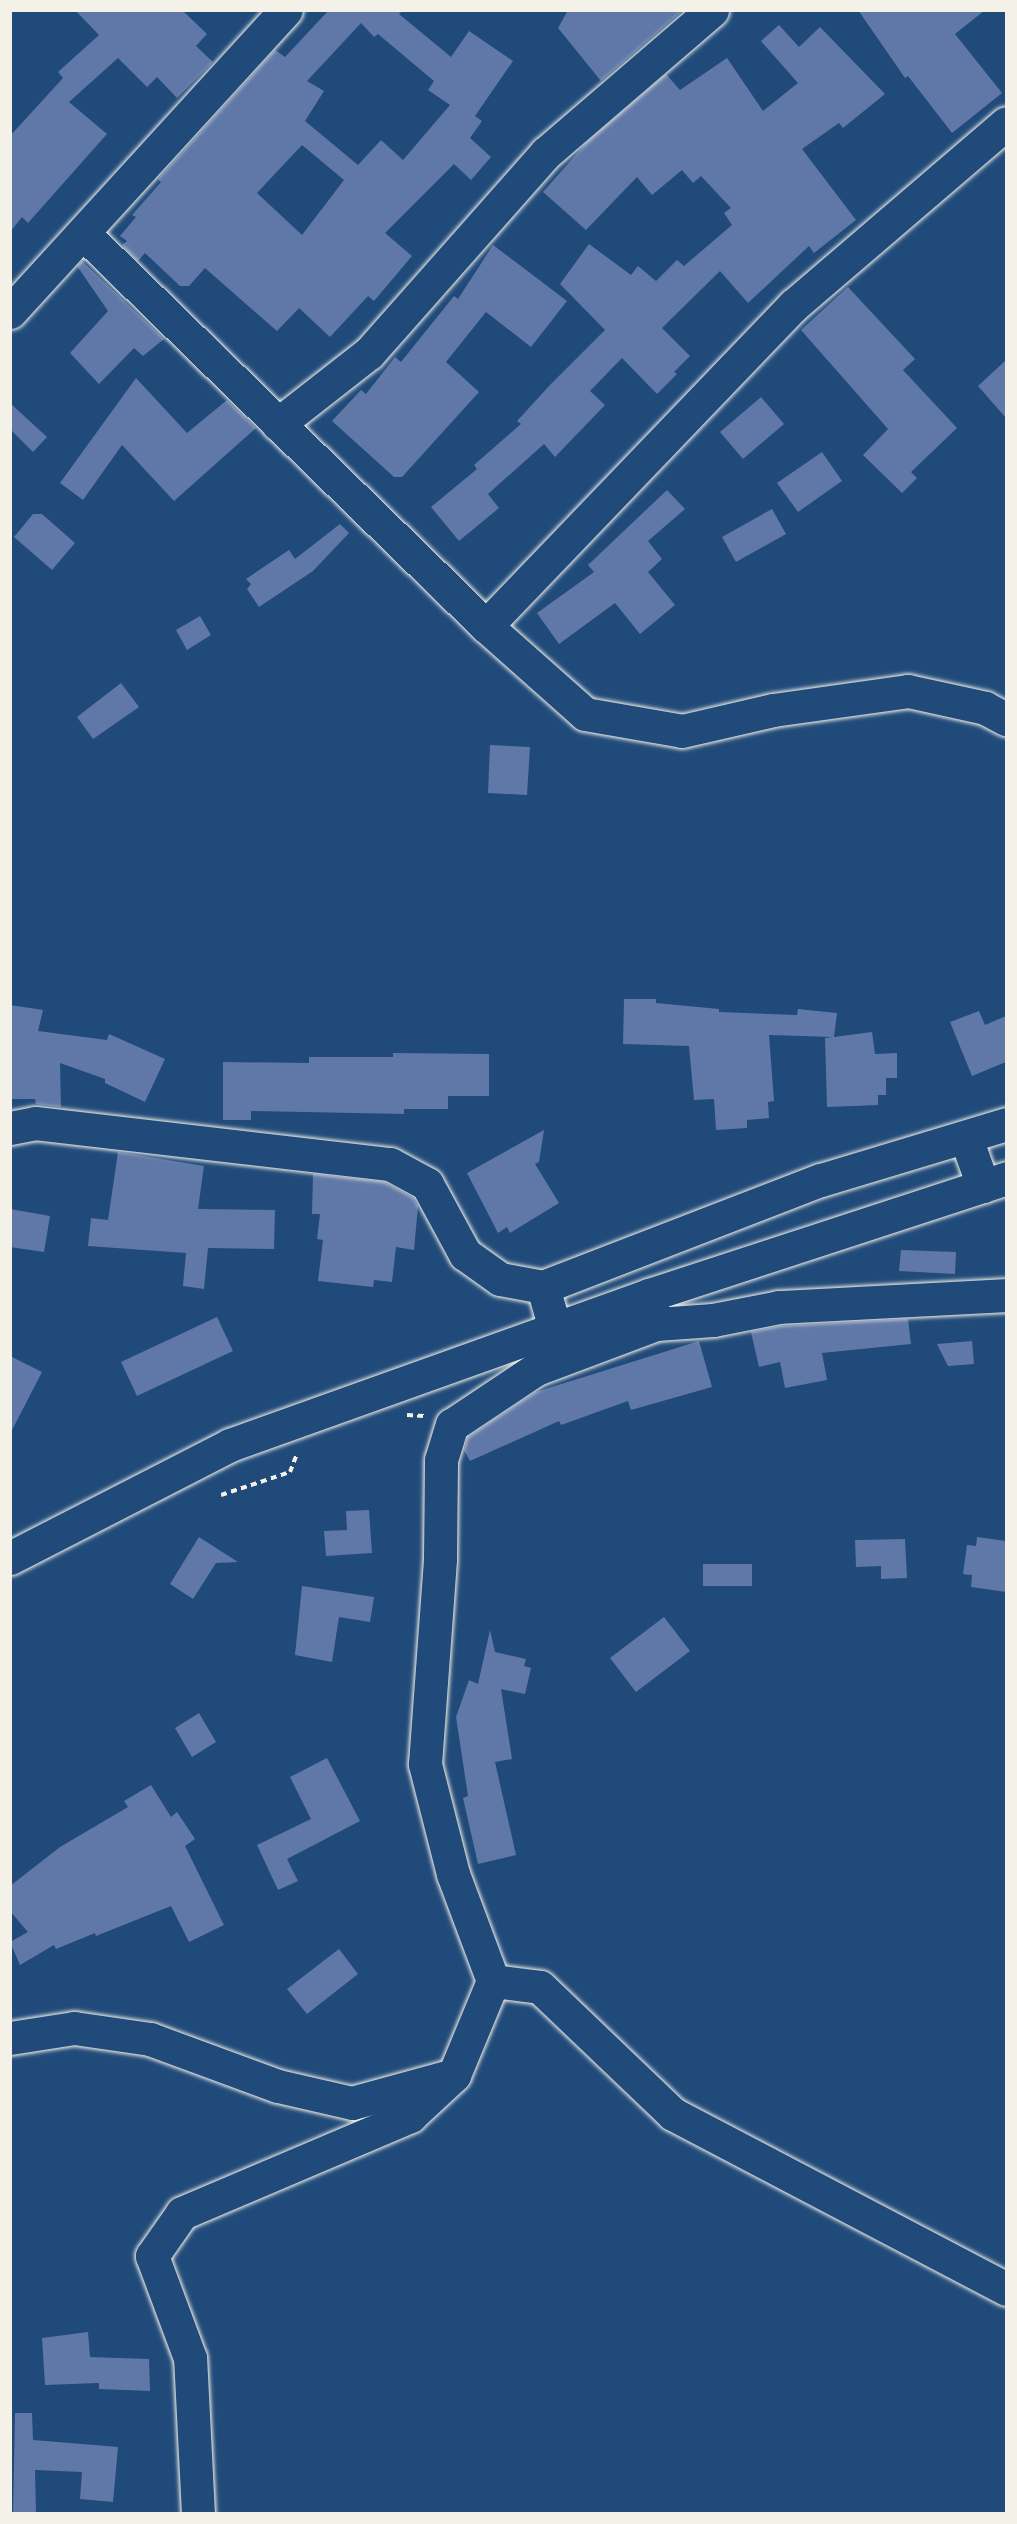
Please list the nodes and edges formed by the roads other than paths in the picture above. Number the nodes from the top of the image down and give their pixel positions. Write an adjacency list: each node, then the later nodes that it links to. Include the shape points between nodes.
1 (286, 10): 4 (main road)
2 (712, 10): 6 (main road, via 546,153 369,353)
3 (1006, 123): 7 (main road, via 794,304)
4 (84, 234): 5 (main road); 6 (main road)
5 (10, 312)
6 (278, 424): 7 (main road)
7 (486, 626): 8 (main road, via 585,714 682,731 773,710 908,691 985,708)
8 (1006, 719)
9 (1006, 1124): 11 (main road)
10 (10, 1128): 13 (main road, via 35,1123 390,1164 427,1184 465,1254 500,1279)
11 (966, 1138): 12 (main road); 13 (main road, via 821,1180)
12 (995, 1182): 15 (main road)
13 (543, 1287): 16 (main road)
14 (1006, 1295): 15 (main road, via 780,1308 713,1320)
15 (652, 1309): 16 (main road); 18 (main road, via 536,1369 452,1425 441,1460 440,1559 425,1764 453,1874)
16 (555, 1329): 17 (main road, via 230,1445)
17 (10, 1558)
18 (493, 1981): 20 (main road); 21 (main road, via 540,1987 673,2114)
19 (10, 2038): 20 (main road, via 74,2028 150,2039 278,2086 352,2103)
20 (454, 2075): 22 (main road, via 410,2116 182,2213 152,2256 190,2358)
21 (1006, 2289)
22 (198, 2514)

